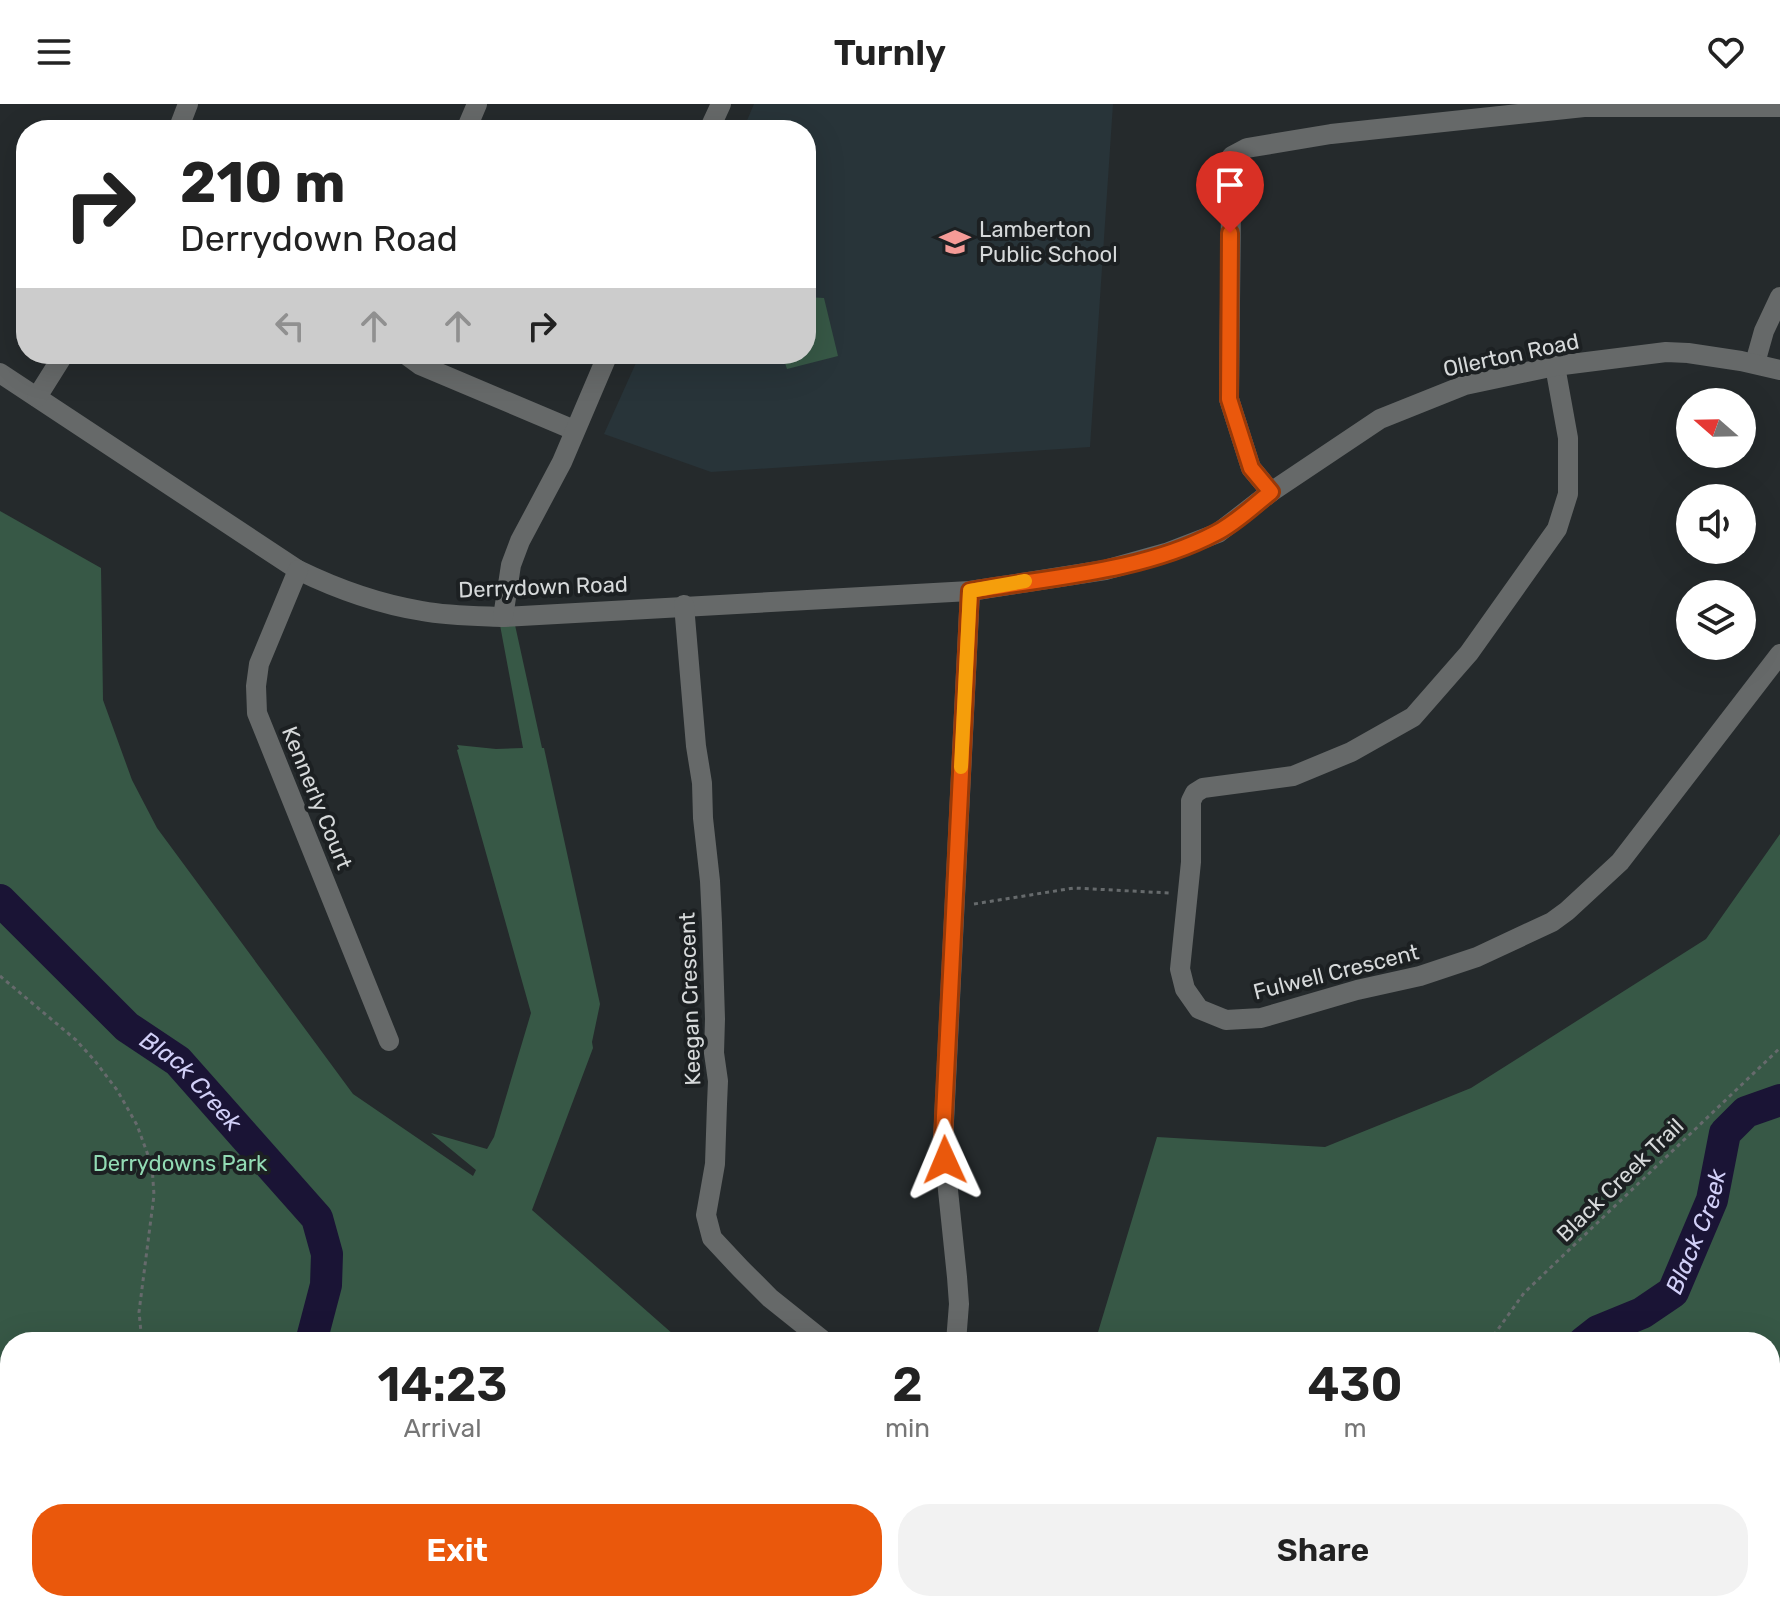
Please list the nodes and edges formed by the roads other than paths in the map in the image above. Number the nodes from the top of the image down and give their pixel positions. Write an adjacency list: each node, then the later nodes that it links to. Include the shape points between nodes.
1 (1780, 107): 12 (street, via 1584,107 1331,134 1247,148 1232,156 1226,165 1231,205 1229,399 1251,468)
2 (1780, 297): 3 (street)
3 (1755, 363): 7 (street, Ollerton Road, via 1666,352); 8 (street, Ollerton Road)
4 (58, 364): 10 (street)
5 (419, 364): 11 (street)
6 (604, 364): 11 (street)
7 (1555, 366): 12 (street, Ollerton Road, via 1465,385 1380,419); 18 (street, Fulwell Crescent, via 1568,438 1568,494 1557,529 1469,653 1413,717 1351,752 1293,776 1195,793 1180,969 1185,989 1199,1009 1226,1020 1261,1018 1420,976 1552,922 1620,862)
8 (1780, 370)
9 (0, 373): 10 (street, Derrydown Road)
10 (37, 397): 13 (street, Derrydown Road)
11 (574, 430): 17 (street, via 520,541)
12 (1271, 492): 14 (street, Ollerton Road, via 1218,533)
13 (298, 570): 17 (street, Derrydown Road, via 350,592 421,611); 19 (street, Kennerly Court, via 259,664 257,713)
14 (1105, 570): 15 (street, Derrydown Road)
15 (970, 591): 16 (street, Derrydown Road); 21 (street, via 943,1142 959,1304)
16 (684, 605): 17 (street, Derrydown Road); 20 (street, Keegan Crescent, via 712,909 718,1093 706,1215 712,1238 770,1298)
17 (503, 617)
18 (1780, 654)
19 (389, 1041)
20 (812, 1332)
21 (957, 1332)

